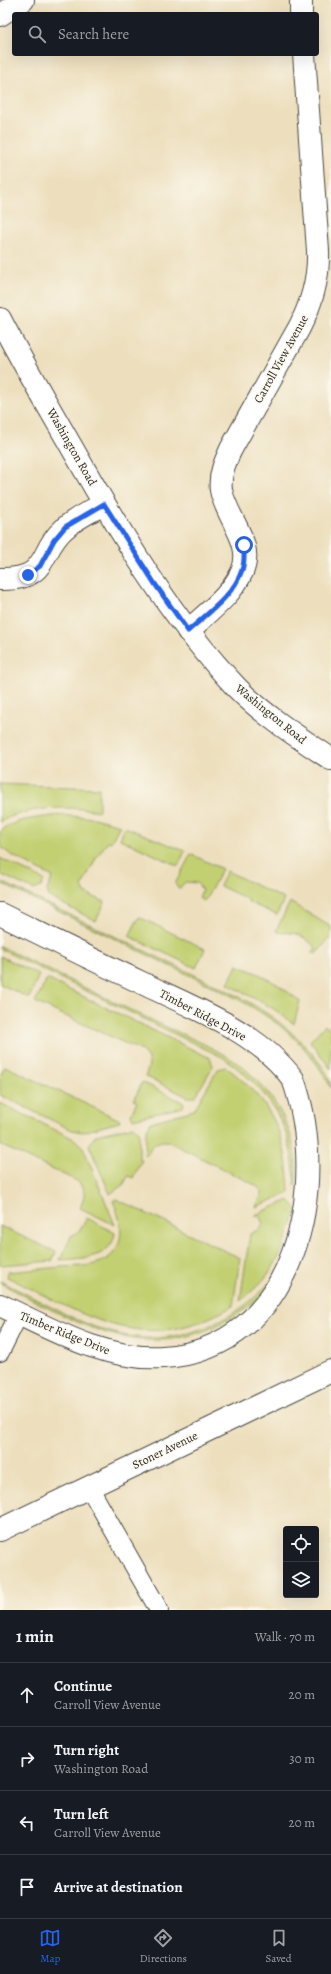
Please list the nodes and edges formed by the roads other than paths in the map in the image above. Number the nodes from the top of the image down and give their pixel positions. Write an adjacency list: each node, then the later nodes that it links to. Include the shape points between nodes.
1 (23, 0): 4 (street)
2 (301, 0): 3 (street)
3 (302, 12)
4 (0, 15)
5 (304, 56): 9 (street, Carroll View Avenue, via 318,251 315,286 309,308 299,328 223,465 221,491 244,545 245,559 242,571 220,602)
6 (0, 319): 7 (street, Washington Road)
7 (104, 504): 8 (street, via 65,527 54,540 40,566 28,575); 9 (street, Washington Road)
8 (0, 580)
9 (188, 631): 10 (street, Washington Road, via 238,689 283,727)
10 (331, 759)
11 (0, 914): 12 (street, Timber Ridge Drive, via 219,1020 260,1046 280,1063 293,1079 315,1116 323,1144)
12 (326, 1178)
13 (321, 1221): 14 (street, Timber Ridge Drive, via 309,1258 293,1284 272,1308 244,1331 215,1346 189,1354 164,1357 117,1354 67,1337)
14 (9, 1310): 15 (lane)
15 (0, 1352)
16 (331, 1371): 17 (street, Stoner Avenue)
17 (89, 1486): 18 (street, Stoner Avenue); 19 (lane)
18 (0, 1530)
19 (159, 1610)

